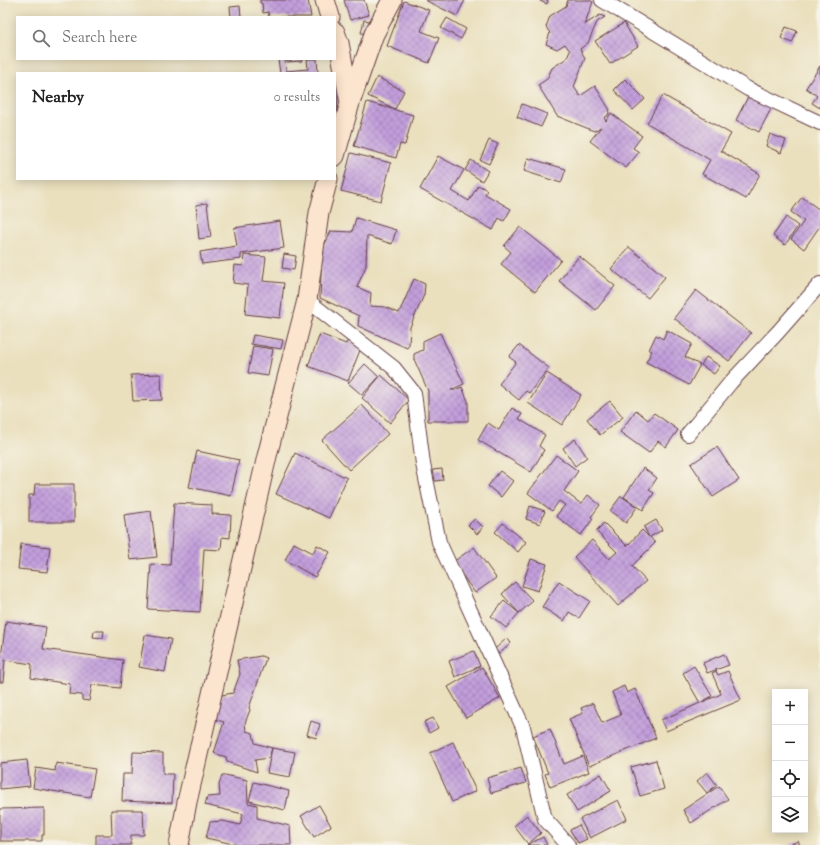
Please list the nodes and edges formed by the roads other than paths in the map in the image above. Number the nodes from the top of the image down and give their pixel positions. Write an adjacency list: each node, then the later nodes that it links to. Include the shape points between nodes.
1 (325, 0): 4 (main road)
2 (392, 0): 6 (main road, via 374,34)
3 (602, 0): 7 (street, via 748,89)
4 (330, 16)
5 (336, 36): 6 (main road)
6 (350, 103): 8 (main road)
7 (820, 123)
8 (336, 152)
9 (328, 180): 11 (main road, via 319,213)
10 (820, 284): 12 (street, via 731,382)
11 (307, 300): 13 (main road, via 188,794); 14 (street, via 394,368 414,393 423,464 439,542 523,727 545,819)
12 (688, 434)
13 (179, 845)
14 (568, 845)

